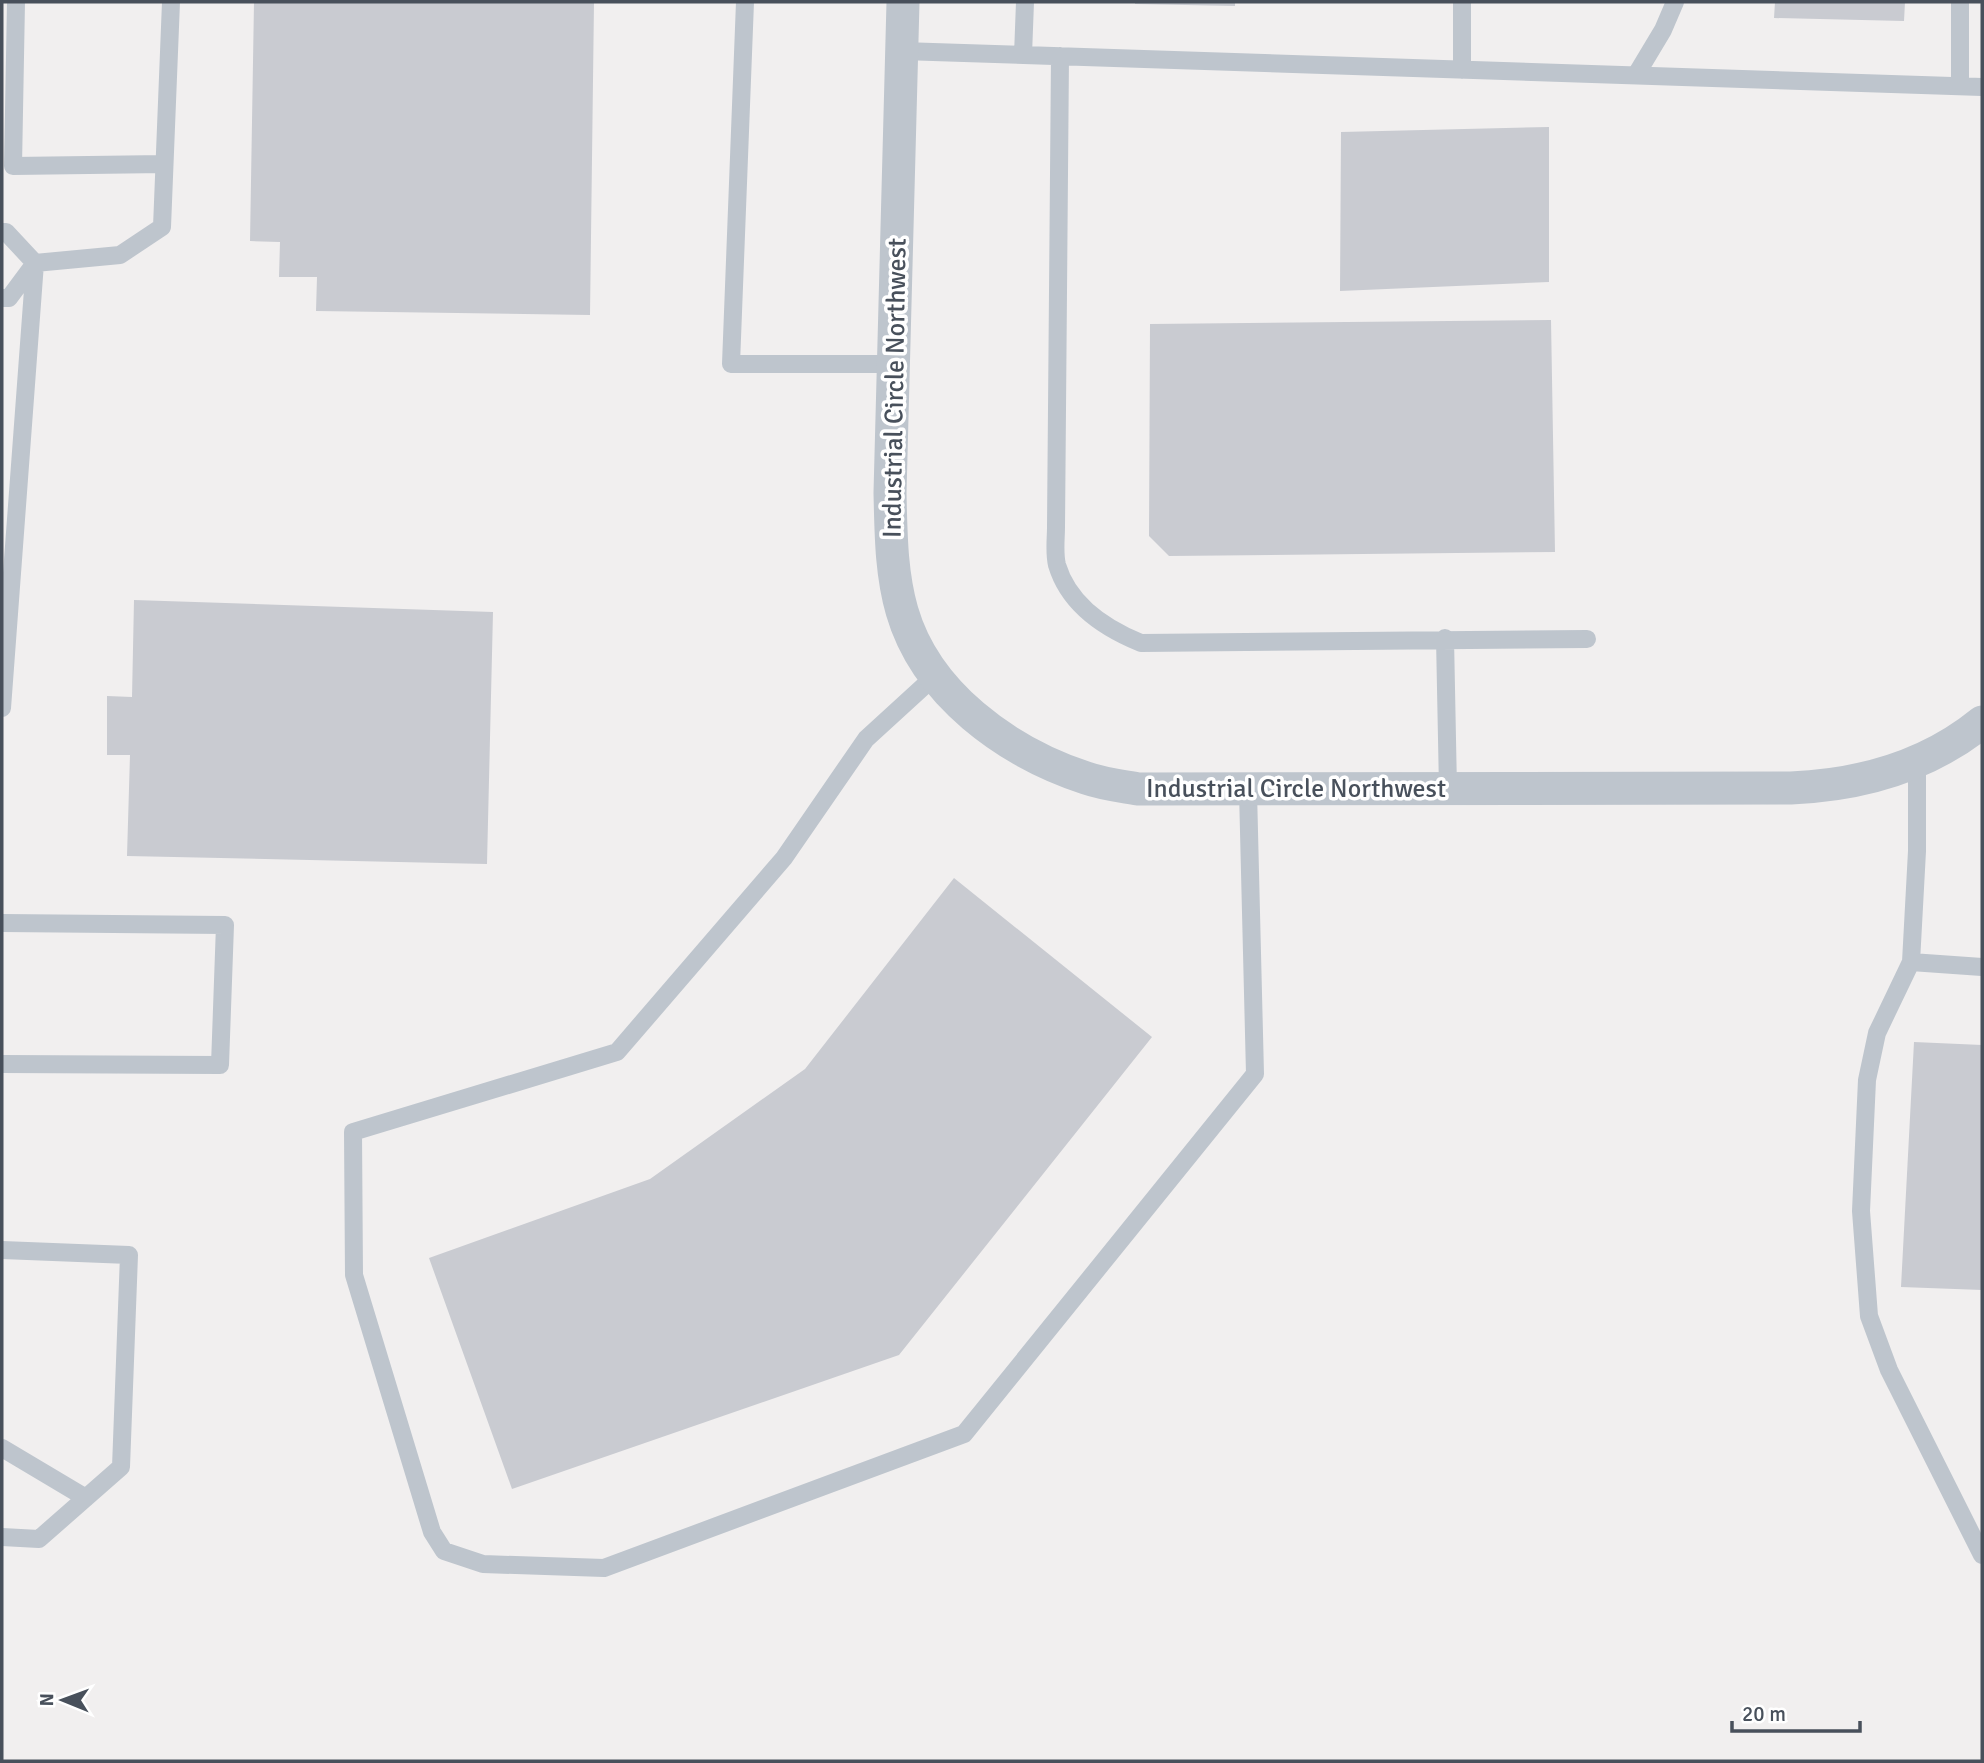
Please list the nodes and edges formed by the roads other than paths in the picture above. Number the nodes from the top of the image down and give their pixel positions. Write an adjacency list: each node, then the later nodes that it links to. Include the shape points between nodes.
1 (16, 2): 16 (lane, via 13,166)
2 (171, 2): 16 (lane)
3 (745, 2): 20 (lane, via 731,364)
4 (903, 2): 9 (street, Industrial Circle Northwest)
5 (1025, 2): 10 (lane)
6 (1462, 2): 12 (lane)
7 (1675, 2): 13 (lane)
8 (1961, 2): 14 (lane)
9 (901, 51): 10 (lane); 20 (street, Industrial Circle Northwest)
10 (1023, 55): 11 (lane)
11 (1060, 56): 12 (lane); 21 (lane, via 1056,563 1068,591 1113,631 1141,643)
12 (1462, 70): 13 (lane)
13 (1636, 75): 14 (lane)
14 (1959, 86): 15 (lane)
15 (1982, 87)
16 (164, 164): 18 (lane, via 162,227 120,255)
17 (2, 232): 18 (lane)
18 (35, 263): 19 (lane, via 9,298); 24 (lane)
19 (2, 298)
20 (893, 365): 23 (street, Industrial Circle Northwest, via 892,557 902,612)
21 (1445, 638): 22 (lane); 27 (lane)
22 (1587, 639)
23 (936, 675): 28 (street, Industrial Circle Northwest, via 953,698 993,732 1086,778 1138,789); 28 (lane, via 866,739 784,858 617,1052 353,1132 354,1275 432,1532 444,1551 483,1564 604,1568 964,1434 1255,1074)
24 (2, 708)
25 (1982, 722): 26 (street, Industrial Circle Northwest)
26 (1917, 761): 27 (street, Industrial Circle Northwest, via 1863,780 1822,787); 30 (lane)
27 (1448, 789): 28 (street, Industrial Circle Northwest)
28 (1248, 791)
29 (2, 923): 32 (lane, via 225,925 220,1065)
30 (1911, 962): 31 (lane); 37 (lane, via 1877,1033 1867,1080 1861,1211 1869,1316 1889,1370)
31 (1982, 967)
32 (2, 1064)
33 (2, 1250): 35 (lane, via 129,1255 121,1467)
34 (2, 1448): 35 (lane)
35 (86, 1498): 36 (lane, via 39,1539)
36 (2, 1537)
37 (1982, 1555)

